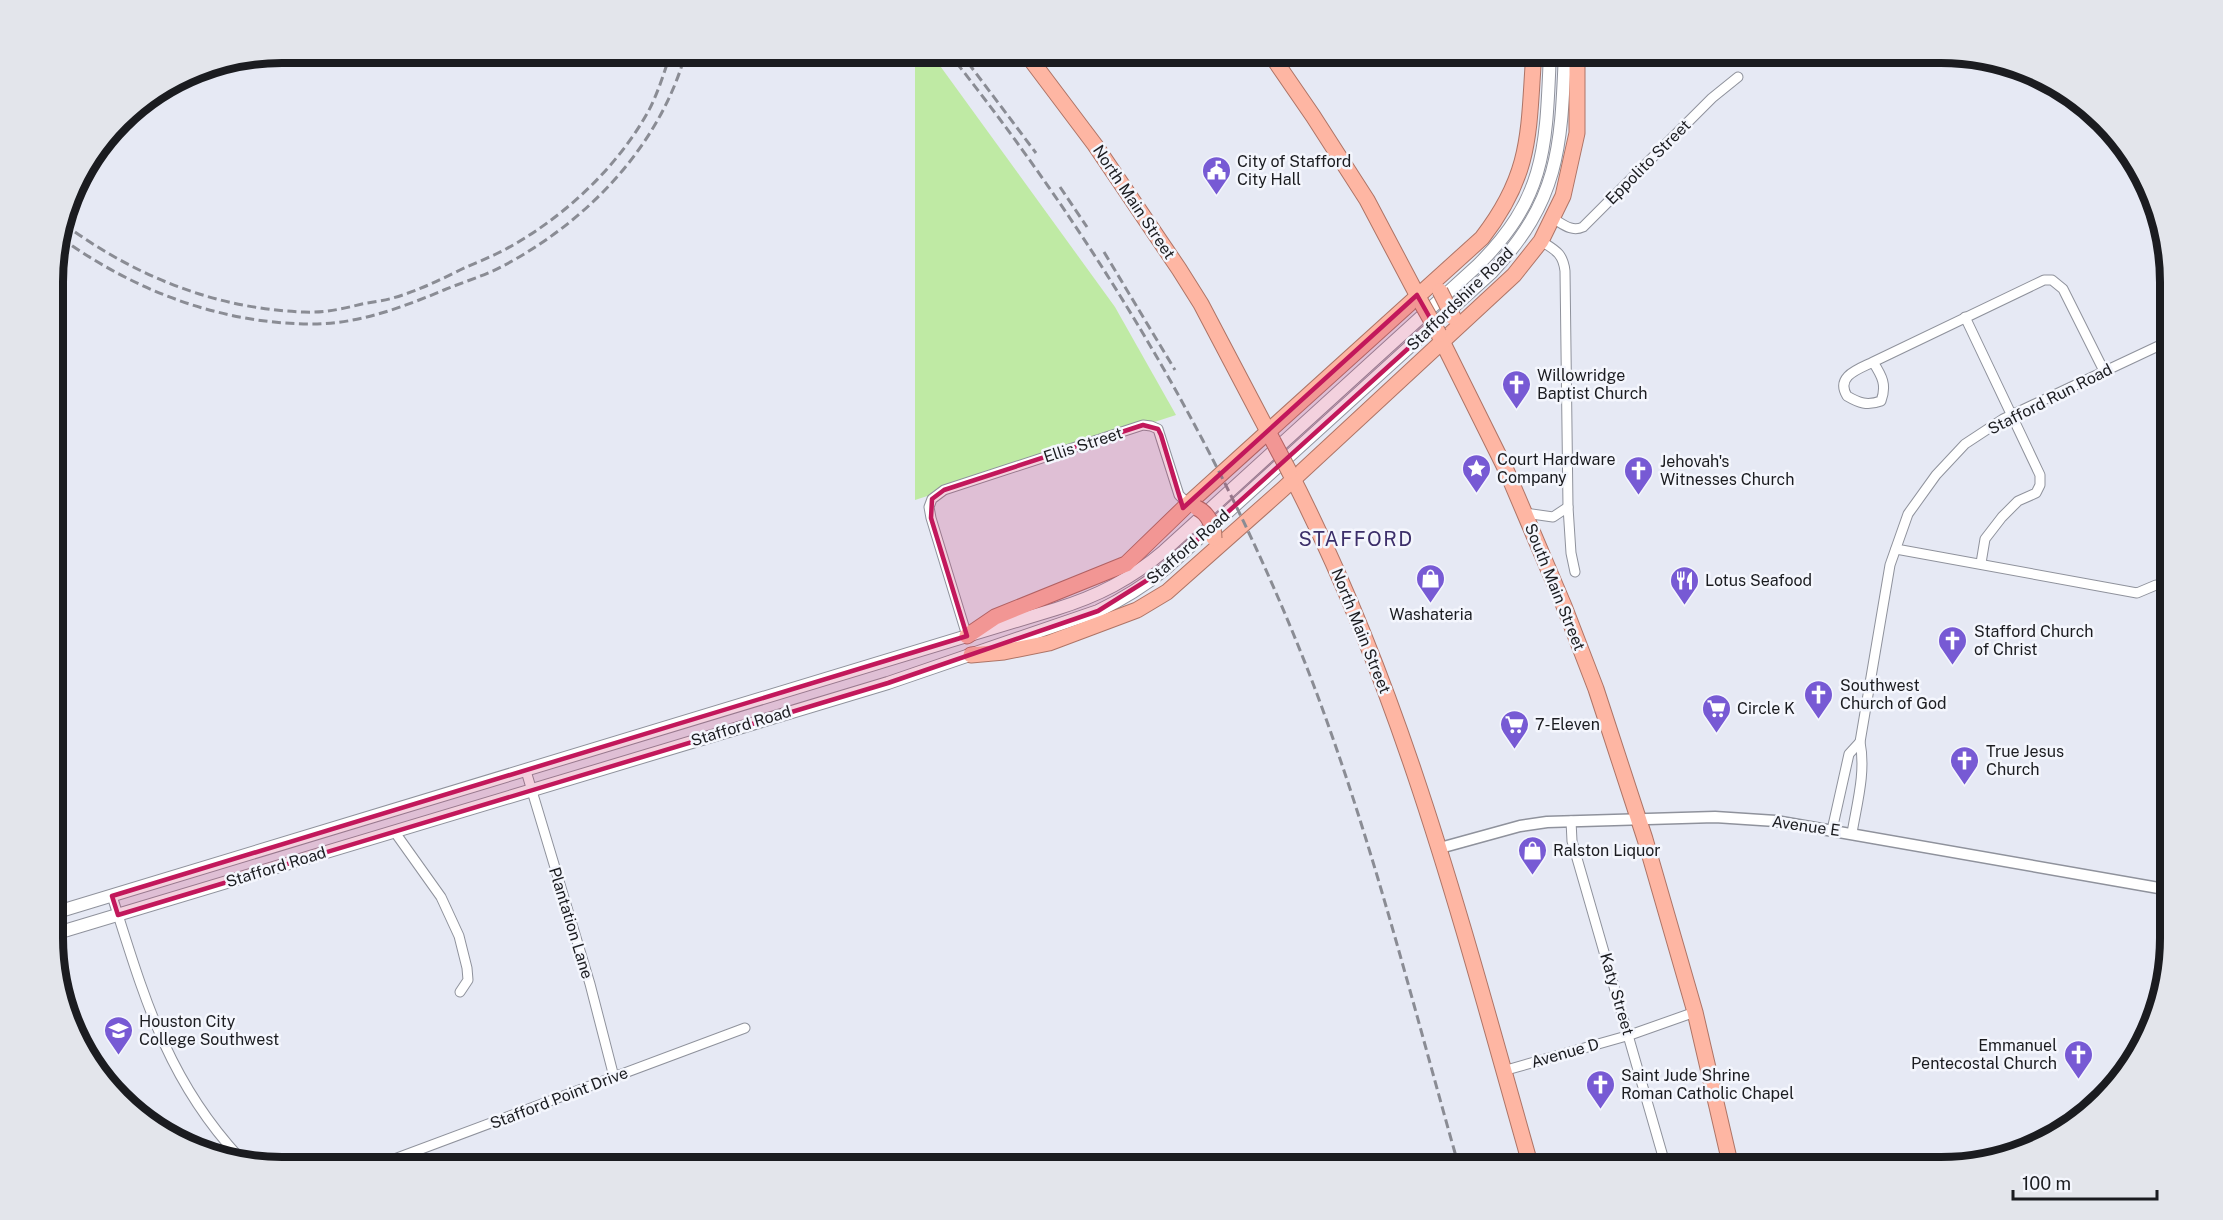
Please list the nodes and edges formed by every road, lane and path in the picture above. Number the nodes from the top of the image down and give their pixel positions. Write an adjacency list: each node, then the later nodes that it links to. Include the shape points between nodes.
1 (1035, 63): 8 (highway, North Main Street)
2 (1042, 63): 8 (street)
3 (1277, 63): 13 (highway, South Main Street, via 1367,200)
4 (1533, 63): 12 (highway, via 1529,135 1517,181 1498,218)
5 (1549, 63): 20 (main road, Staffordshire Road, via 1545,147 1538,175 1517,218 1491,252)
6 (1565, 63): 21 (main road, Staffordshire Road, via 1559,151 1551,180 1527,229 1492,272)
7 (1576, 63): 10 (highway, via 1577,133)
8 (1037, 66): 23 (highway, North Main Street, via 1179,268)
9 (1738, 77): 10 (street, Eppolito Street, via 1712,98 1584,227 1569,228)
10 (1554, 219): 11 (highway)
11 (1541, 241): 15 (highway, via 1514,275); 26 (street, via 1564,261)
12 (1443, 275): 13 (highway); 15 (highway, bridge, via 1440,291)
13 (1419, 299): 16 (highway, South Main Street, bridge); 23 (highway)
14 (1965, 317): 18 (street); 19 (street, via 2044,280 2052,280 2063,289); 22 (street)
15 (1460, 319): 16 (highway)
16 (1440, 338): 24 (highway); 27 (highway, South Main Street)
17 (2160, 345): 19 (street, Stafford Run Road)
18 (1873, 362): 18 (street, via 1847,375 1843,384 1847,396 1857,402 1871,405 1881,401 1885,388)
19 (2104, 371): 22 (street, Stafford Run Road)
20 (1352, 380): 33 (main road, Stafford Road, via 1164,551 1129,578 1082,601)
21 (1360, 392): 34 (main road, Stafford Road, via 1146,585 1098,611)
22 (2010, 416): 29 (street, Stafford Run Road, via 1965,444 1936,475 1908,514); 30 (street, via 2040,476 2040,485 2036,494 2018,501 2001,517 1986,539)
23 (1271, 436): 24 (highway, North Main Street, bridge); 25 (highway)
24 (1291, 475): 28 (highway); 43 (highway, North Main Street, via 1380,672)
25 (1192, 506): 28 (highway, bridge, via 1205,512 1214,530); 33 (highway, via 1125,564 995,617); 33 (street, Ellis Street, via 1179,495 1158,429 1143,425 944,490 932,499 929,507)
26 (1568, 507): 27 (street, via 1553,517); 31 (street)
27 (1525, 513): 38 (highway, South Main Street, via 1596,690)
28 (1215, 543): 34 (highway, via 1167,592 1137,610 1049,644)
29 (1896, 549): 30 (street); 35 (street, Stafford Run Road)
30 (1981, 563): 32 (street, via 2137,593)
31 (1575, 572)
32 (2156, 585)
33 (967, 636): 36 (main road, Stafford Road)
34 (971, 655): 37 (main road, Stafford Road)
35 (1860, 742): 40 (street, Stafford Run Road, via 1849,754); 42 (street, Stafford Run Road, via 1863,774)
36 (526, 771): 37 (street, Plantation Lane); 45 (main road, Stafford Road)
37 (531, 789): 41 (main road, Stafford Road); 54 (street, Plantation Lane)
38 (1638, 819): 39 (street, Avenue E); 40 (street, Avenue E, via 1747,818); 50 (highway, South Main Street)
39 (1571, 821): 43 (street, Avenue E, via 1529,824); 52 (street, Katy Street, via 1572,841)
40 (1832, 830): 42 (street, Avenue E)
41 (394, 831): 47 (main road, Stafford Road); 49 (street, via 441,897 459,936 468,980)
42 (1852, 833): 44 (street, Avenue E)
43 (1440, 848): 53 (highway, North Main Street)
44 (2160, 888)
45 (112, 896): 46 (main road, Stafford Road); 47 (street)
46 (63, 910)
47 (118, 915): 48 (main road, Stafford Road); 55 (street, via 148,1009 168,1055 193,1100)
48 (63, 931)
49 (460, 992)
50 (1695, 1012): 52 (street, Avenue D); 59 (highway, South Main Street)
51 (745, 1028): 54 (street, Stafford Point Drive)
52 (1630, 1035): 53 (street, Avenue D); 58 (street, Katy Street)
53 (1503, 1071): 57 (highway, North Main Street)
54 (614, 1077): 56 (street, Stafford Point Drive)
55 (234, 1152)
56 (400, 1157)
57 (1528, 1157)
58 (1663, 1157)
59 (1729, 1157)

